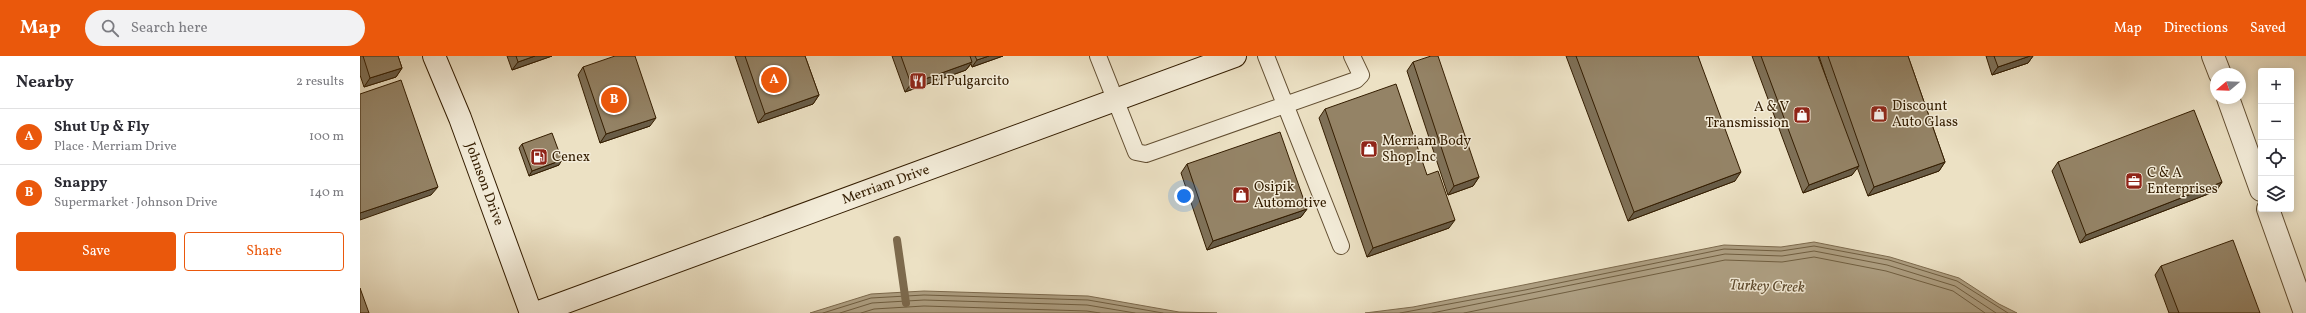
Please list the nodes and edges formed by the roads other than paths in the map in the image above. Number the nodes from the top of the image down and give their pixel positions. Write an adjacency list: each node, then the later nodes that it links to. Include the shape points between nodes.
1 (434, 56): 14 (main road, Johnson Drive, via 460,118)
2 (1098, 56): 8 (lane)
3 (1266, 56): 10 (lane)
4 (1352, 56): 10 (lane, via 1361,75 1356,80)
5 (2213, 56): 7 (main road)
6 (1225, 58): 8 (main road, Merriam Drive)
7 (2218, 68)
8 (1116, 100): 10 (lane, via 1136,152 1146,154); 15 (main road, Merriam Drive)
9 (2230, 104): 11 (main road)
10 (1286, 105): 13 (lane)
11 (2258, 182)
12 (2269, 212): 16 (main road)
13 (1341, 246)
14 (531, 313)
15 (536, 313)
16 (2305, 313)

